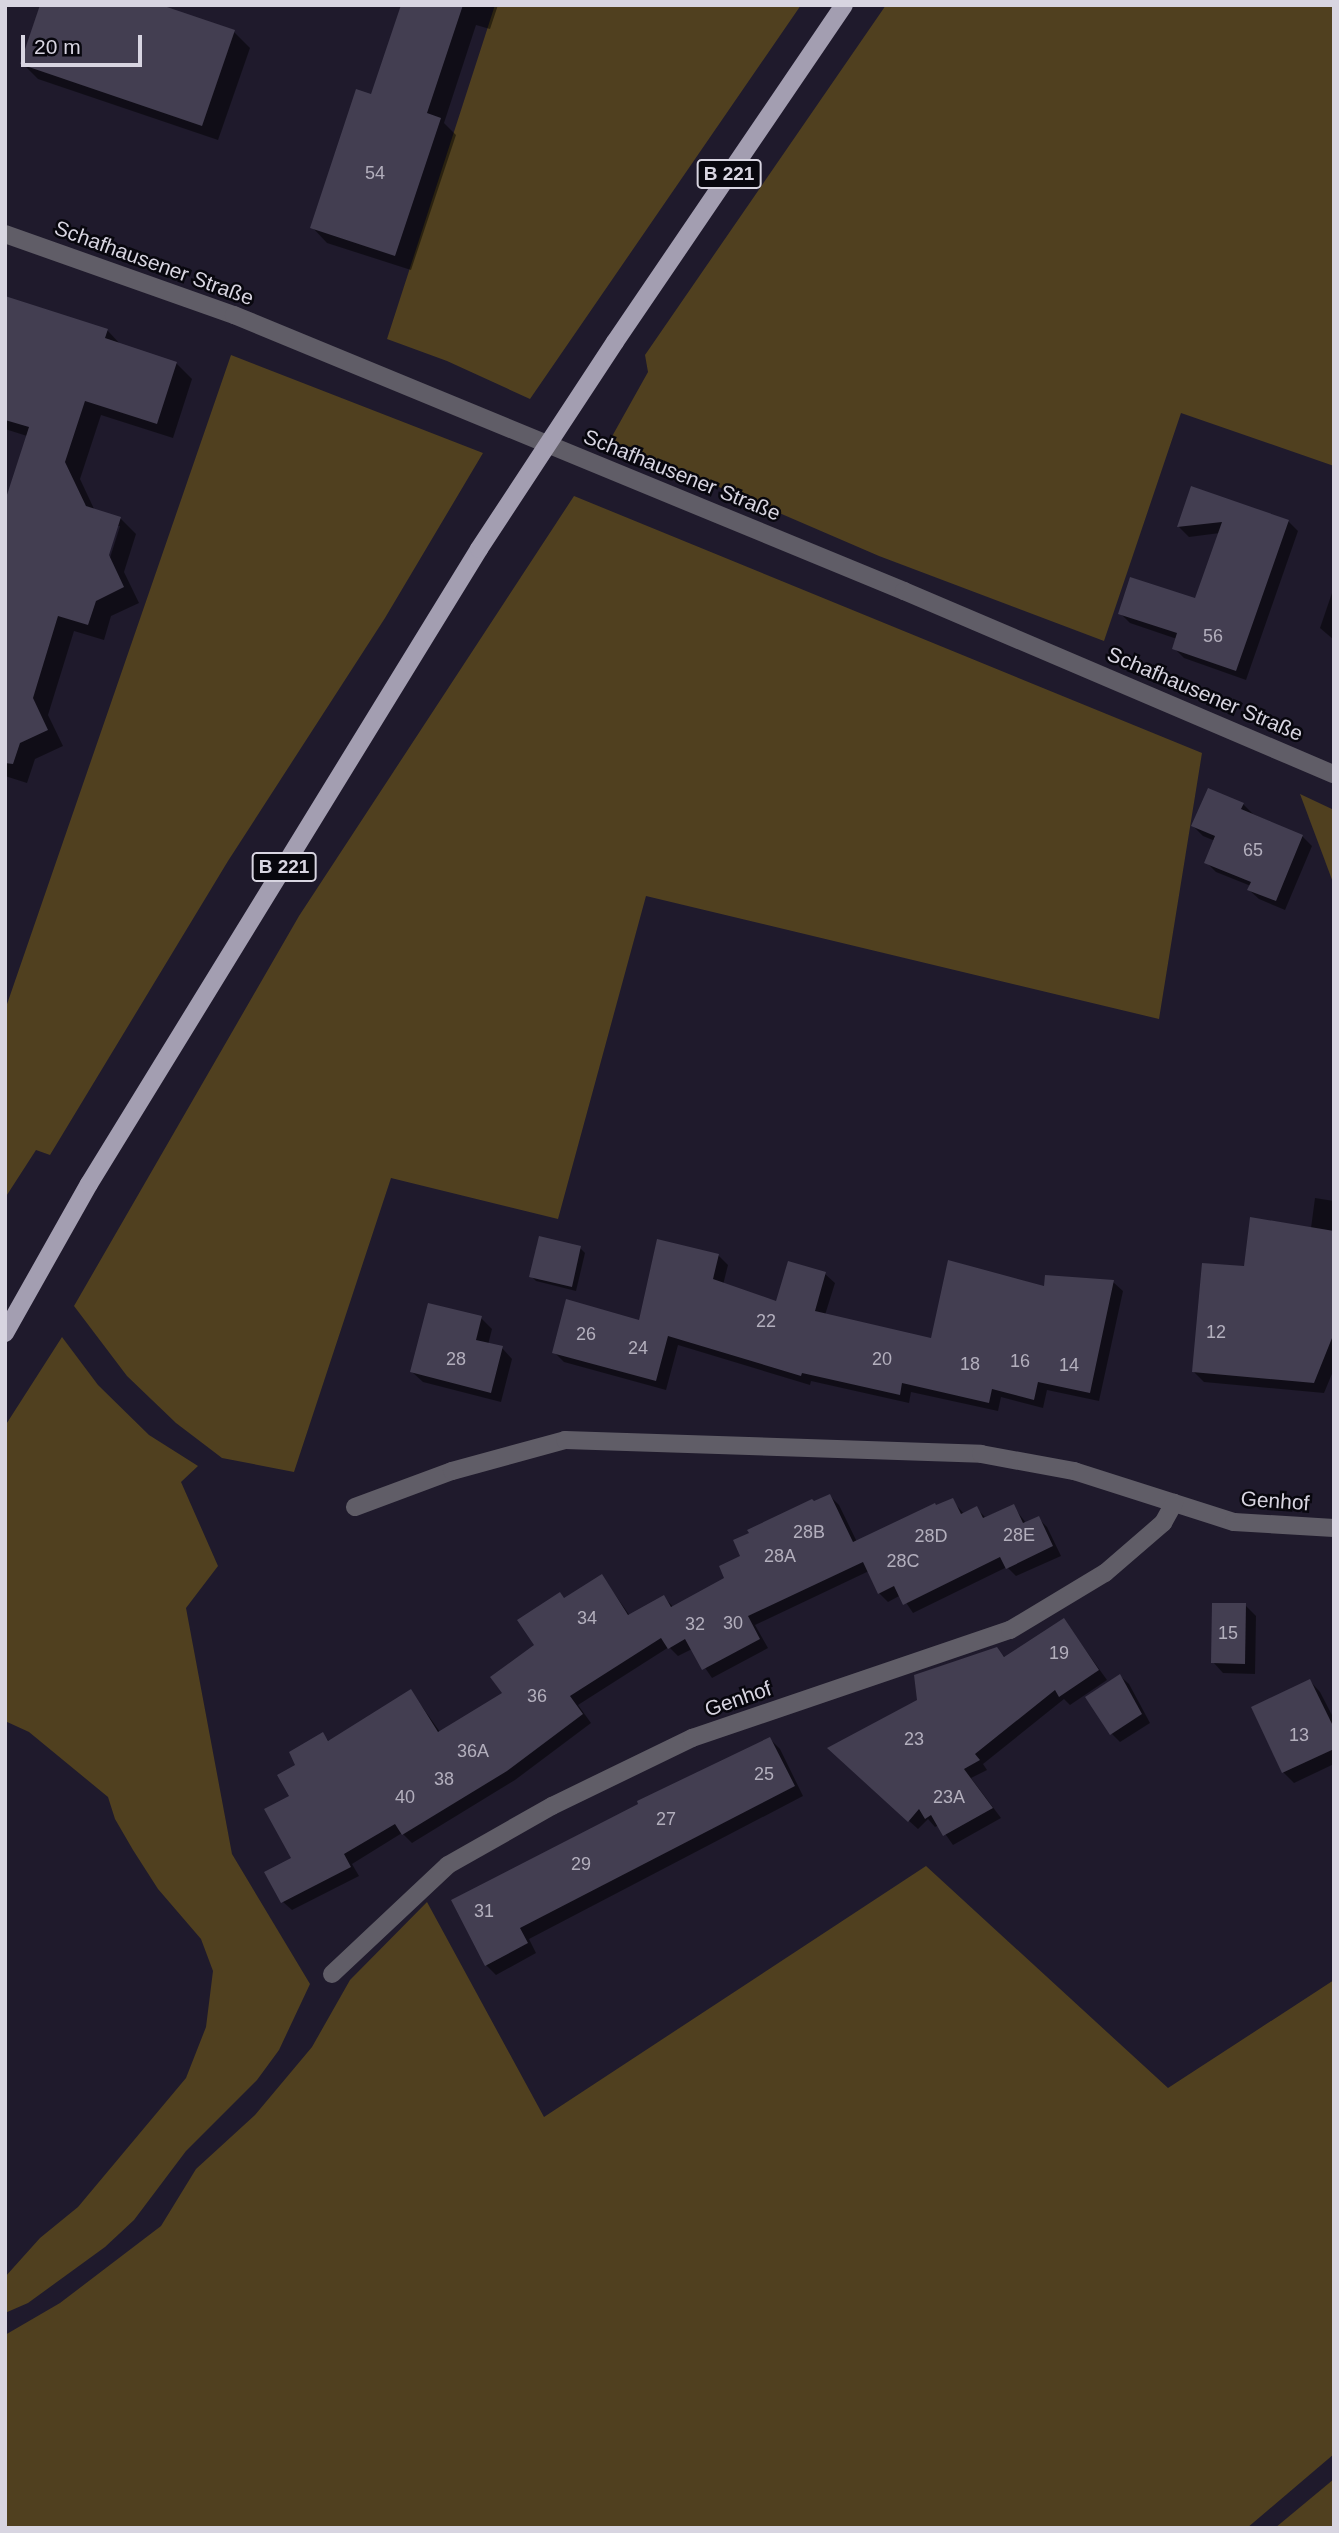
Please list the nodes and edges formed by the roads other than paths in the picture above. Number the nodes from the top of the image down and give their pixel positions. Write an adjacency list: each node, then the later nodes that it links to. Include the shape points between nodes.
1 (844, 5): 4 (main road, B 221, bridge, via 479,550 89,1184)
2 (5, 234): 3 (street, Schafhausener Straße, via 234,315 917,596)
3 (1334, 774)
4 (5, 1334)
5 (1174, 1503): 6 (street, Genhof, via 1074,1471 981,1454 565,1440 452,1471); 7 (street, Genhof, via 1234,1522); 8 (street, Genhof, via 1163,1523 1105,1573 1010,1630 692,1738 552,1806 449,1865)
6 (355, 1507)
7 (1334, 1528)
8 (332, 1974)

